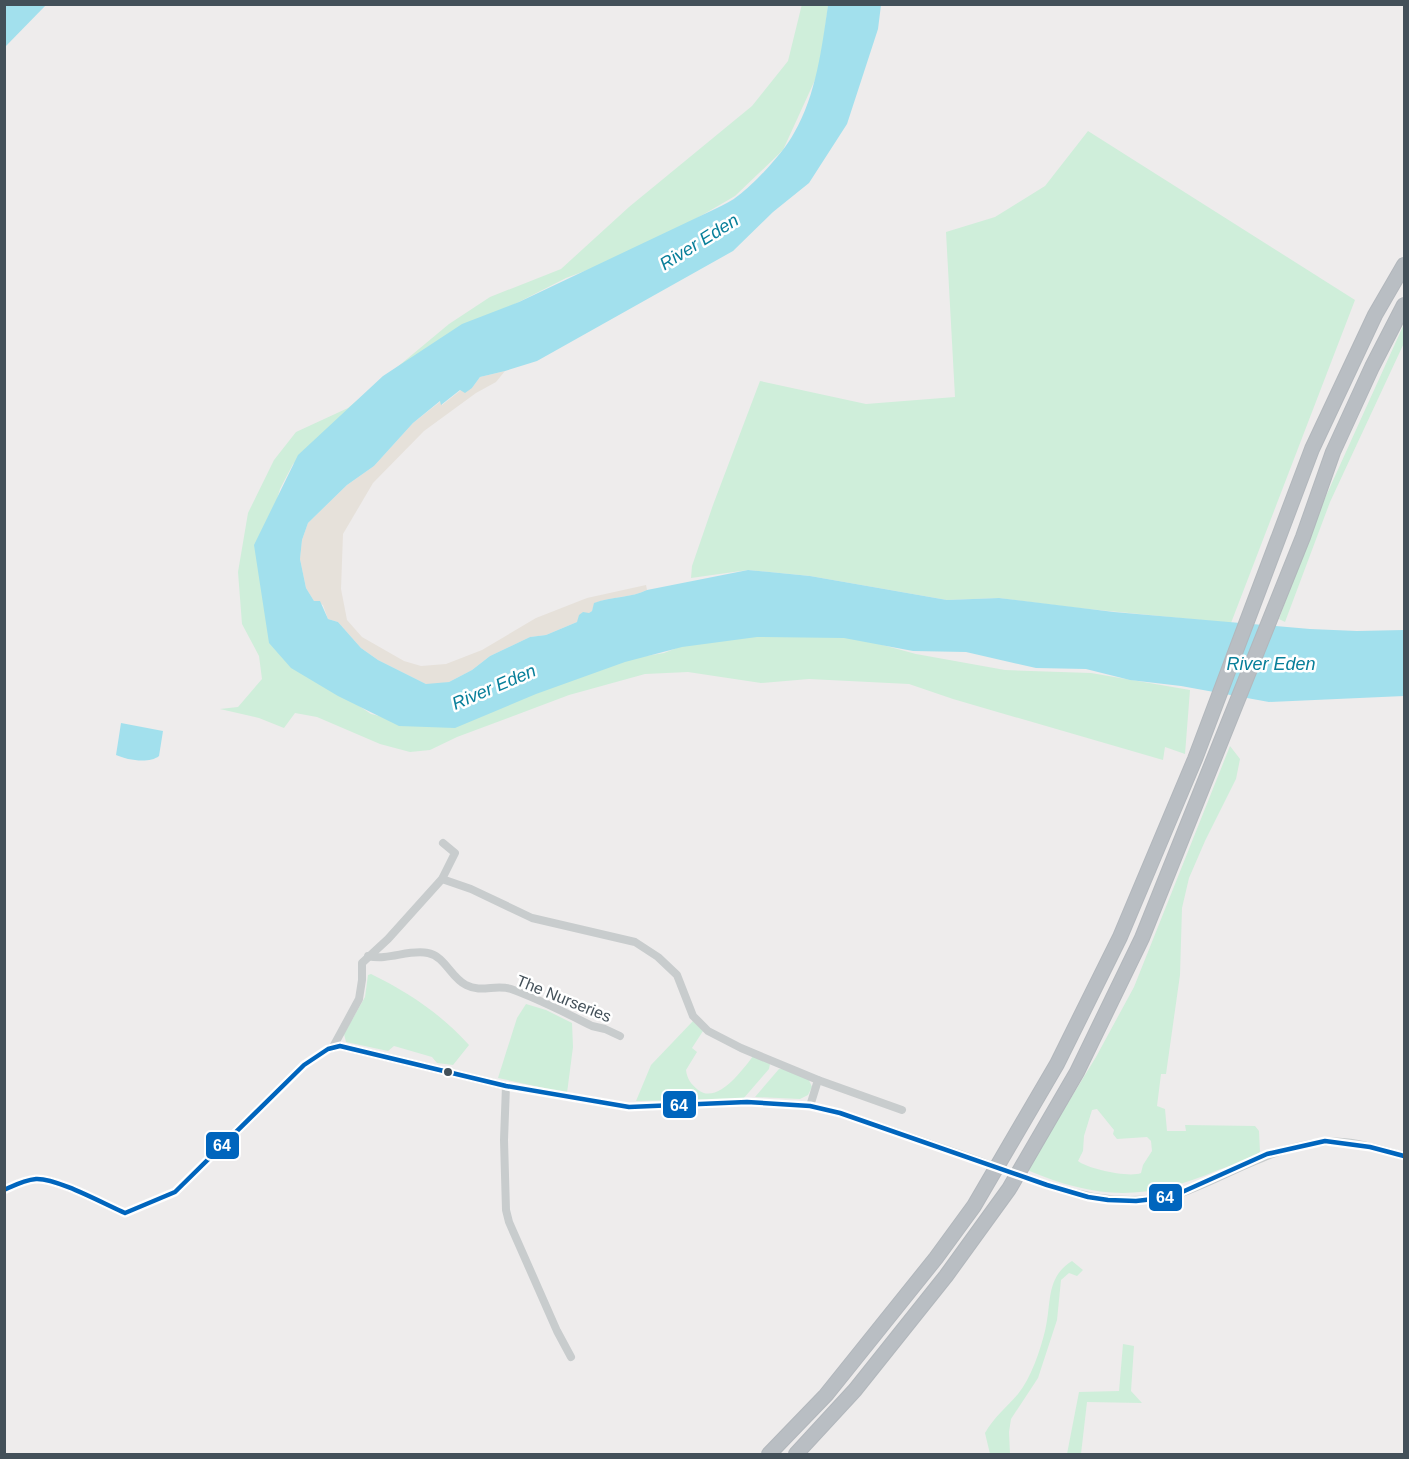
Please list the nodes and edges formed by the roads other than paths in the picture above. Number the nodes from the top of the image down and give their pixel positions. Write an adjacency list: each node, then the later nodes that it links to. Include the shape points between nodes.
1 (1404, 264): 15 (highway, via 1355,355 1312,449 1196,759 1084,1014 974,1206 826,1395)
2 (1404, 305): 16 (highway, via 1333,452 1303,537 1137,948 1077,1072 1009,1190 912,1320)
3 (443, 843): 4 (street, via 455,853)
4 (442, 879): 5 (street); 8 (street, via 532,918 635,942 677,975 693,1016 708,1031)
5 (368, 956): 6 (street, The Nurseries, via 432,953 467,986 509,988); 7 (street, via 362,963 359,999)
6 (620, 1036)
7 (333, 1047): 9 (street, via 348,1047); 13 (street, via 304,1065 175,1192 125,1213 54,1182 23,1181)
8 (818, 1080): 10 (street); 11 (street)
9 (506, 1086): 10 (street, via 629,1107 747,1102); 14 (street, via 504,1140 509,1222)
10 (810, 1106): 12 (street, bridge, via 1047,1185 1108,1200 1171,1197 1267,1154 1325,1141)
11 (902, 1110)
12 (1404, 1156)
13 (4, 1190)
14 (572, 1357)
15 (769, 1455)
16 (796, 1455)

